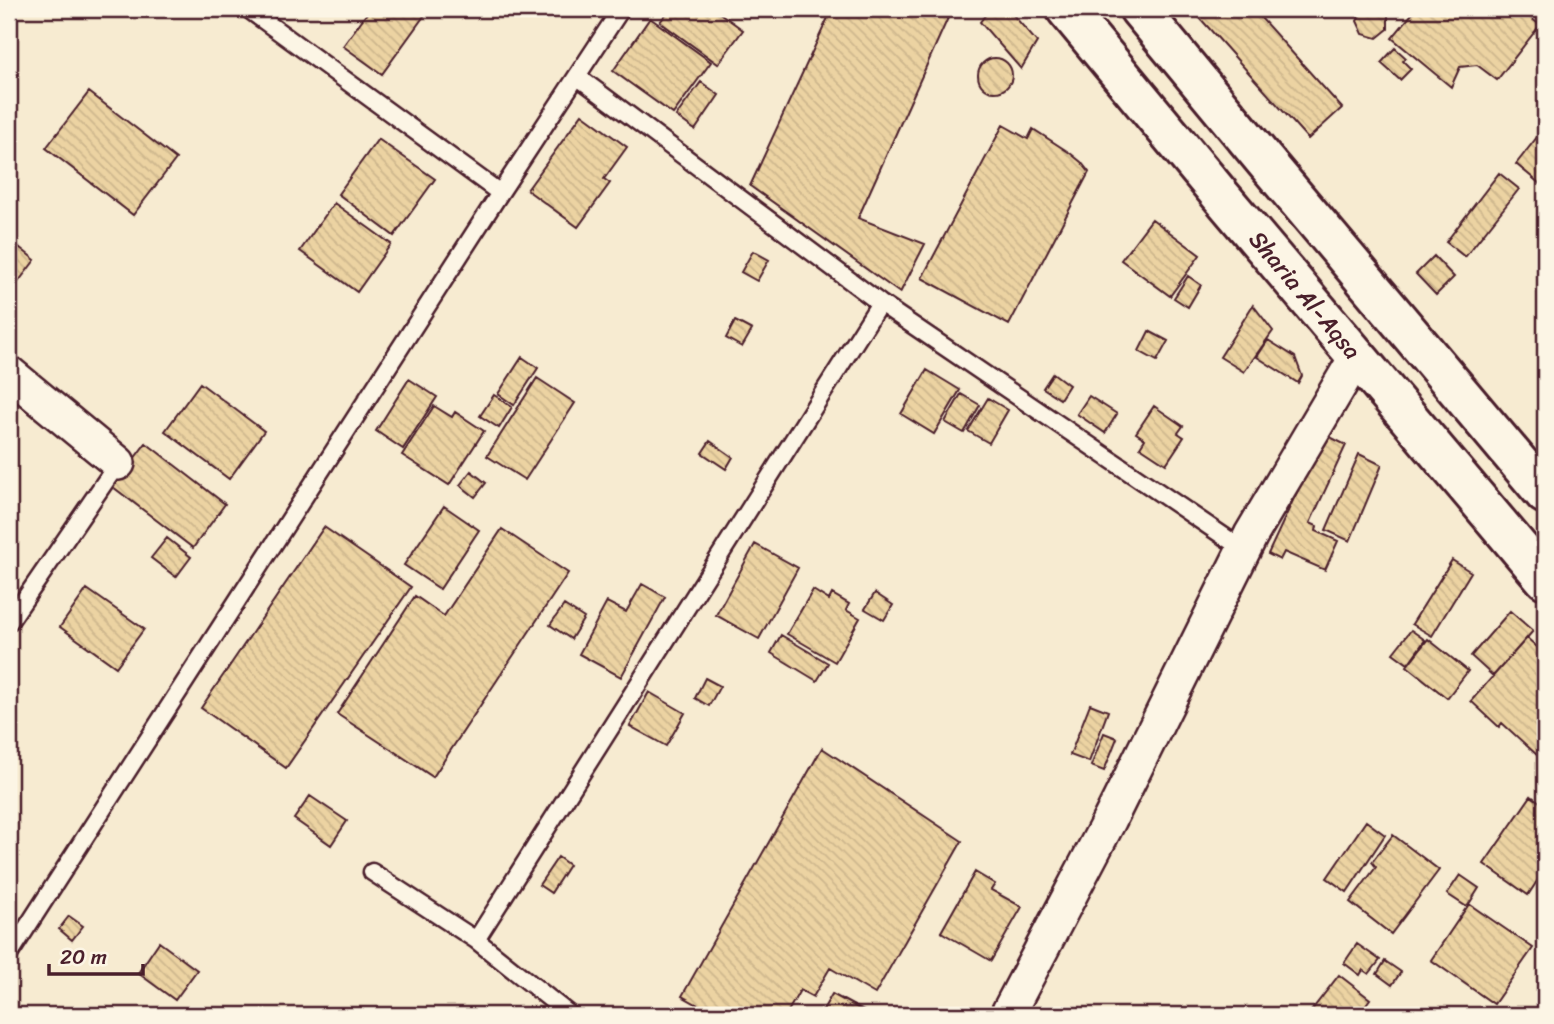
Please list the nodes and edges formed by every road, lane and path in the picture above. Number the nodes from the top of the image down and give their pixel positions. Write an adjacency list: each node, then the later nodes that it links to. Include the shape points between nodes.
1 (248, 9): 6 (lane)
2 (621, 9): 5 (lane)
3 (1066, 9): 8 (main road, Sharia Al-Aqsa)
4 (1139, 9): 11 (main road)
5 (578, 76): 6 (lane); 7 (lane)
6 (500, 193): 17 (lane)
7 (880, 303): 12 (lane); 16 (lane)
8 (1357, 356): 12 (street); 13 (main road, Sharia Al-Aqsa)
9 (9, 373): 10 (street)
10 (118, 463): 14 (lane)
11 (1545, 494)
12 (1244, 550): 19 (street)
13 (1545, 579)
14 (9, 622)
15 (372, 872): 16 (lane)
16 (476, 940): 18 (lane)
17 (9, 955)
18 (570, 1015)
19 (1007, 1015)

